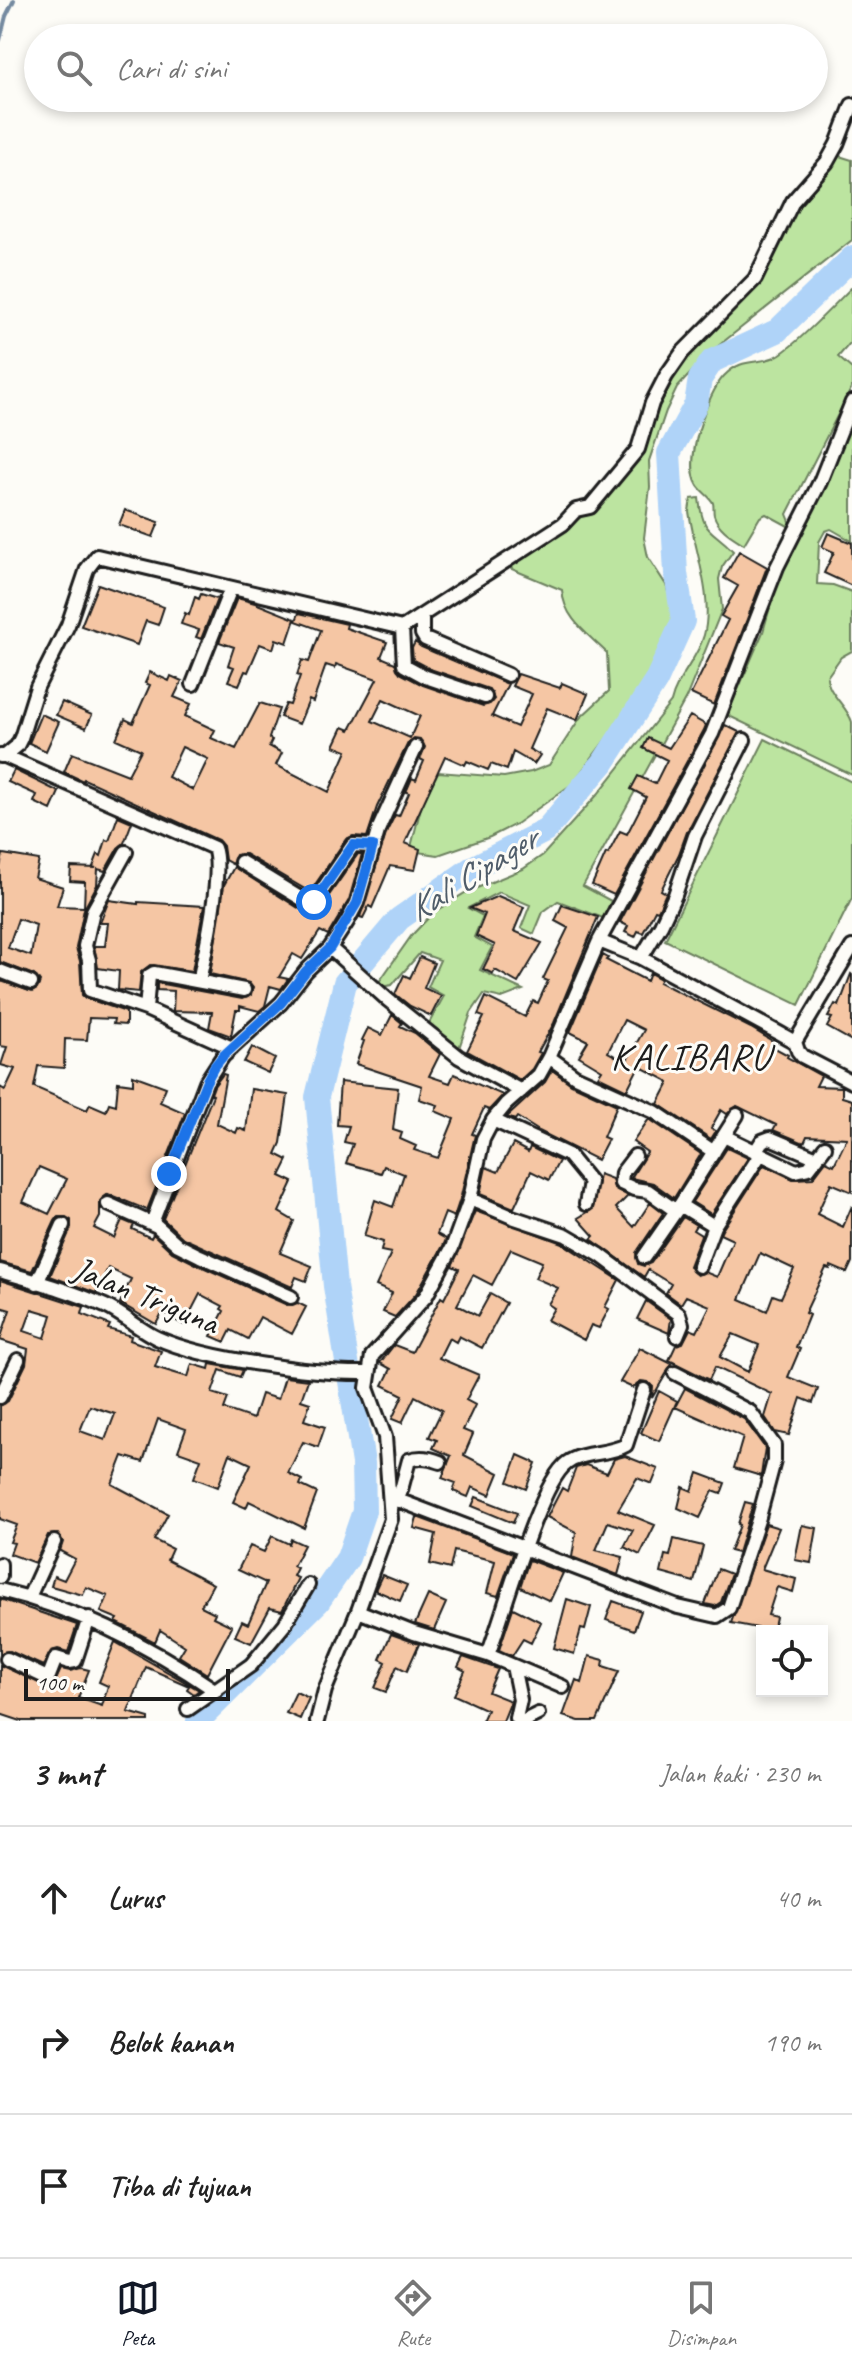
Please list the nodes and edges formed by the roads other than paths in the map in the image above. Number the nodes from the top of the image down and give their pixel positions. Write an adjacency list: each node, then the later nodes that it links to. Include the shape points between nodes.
1 (852, 105): 4 (street, via 827,162 793,201 755,279 666,376 638,449 563,524)
2 (852, 402): 15 (street, via 777,567 712,734)
3 (231, 588): 5 (street); 7 (street); 11 (street, via 97,556 37,687 21,738)
4 (422, 616): 5 (street); 6 (street, via 425,639)
5 (402, 628): 8 (street, via 404,665)
6 (508, 675)
7 (193, 684)
8 (485, 697)
9 (744, 740): 18 (street, via 695,836 671,905)
10 (416, 747): 12 (street)
11 (2, 756): 20 (street, via 214,848 213,905)
12 (373, 846): 14 (street, via 353,845 314,902); 17 (street, via 357,903)
13 (126, 852): 23 (street, via 93,911 85,946 89,985 92,992)
14 (241, 862)
15 (599, 941): 18 (street); 26 (street)
16 (852, 947): 24 (street)
17 (330, 948): 25 (street); 28 (street, via 459,1057)
18 (641, 958): 24 (street)
19 (0, 971): 21 (street)
20 (199, 981): 22 (street); 23 (street, via 151,974)
21 (31, 983)
22 (244, 990)
23 (146, 1009): 25 (street)
24 (795, 1042): 27 (street, via 802,1056)
25 (232, 1048): 39 (street, via 206,1082)
26 (549, 1057): 28 (street); 32 (street, via 589,1083 655,1112)
27 (852, 1082)
28 (521, 1091): 30 (street)
29 (737, 1115): 31 (street)
30 (493, 1120): 35 (street, via 483,1139); 37 (street, via 568,1155 590,1182)
31 (724, 1136): 32 (street); 33 (street)
32 (714, 1152): 38 (street)
33 (757, 1153): 33 (street, via 762,1141 770,1138 821,1152 801,1172); 41 (street)
34 (635, 1156): 38 (street, via 621,1183)
35 (470, 1199): 47 (street, via 566,1235 600,1255 679,1314); 49 (street, via 426,1296)
36 (108, 1204): 39 (street)
37 (586, 1204)
38 (678, 1208): 41 (street); 42 (street)
39 (152, 1223): 46 (street, via 178,1245)
40 (63, 1225): 45 (street)
41 (714, 1226): 43 (street)
42 (644, 1257)
43 (699, 1266)
44 (0, 1271): 45 (street, Jalan Triguna)
45 (37, 1283): 49 (street, Jalan Triguna, via 106,1306 157,1338 241,1360)
46 (291, 1297)
47 (677, 1336)
48 (18, 1360): 52 (street)
49 (363, 1373): 54 (street, via 385,1437)
50 (675, 1373): 56 (street, via 750,1412 774,1445 759,1517 729,1608 711,1617)
51 (644, 1390): 56 (street, via 626,1445 565,1464)
52 (0, 1397)
53 (440, 1462): 54 (street, via 409,1460)
54 (394, 1499): 56 (street); 62 (street)
55 (54, 1542): 61 (street)
56 (523, 1548): 64 (street)
57 (0, 1564): 58 (street)
58 (0, 1577)
59 (308, 1585): 68 (street, via 263,1652)
60 (0, 1590): 61 (street)
61 (29, 1597): 63 (street)
62 (358, 1611): 64 (street); 71 (street)
63 (89, 1618): 65 (street, via 75,1661 56,1658 49,1676); 68 (street, via 169,1659)
64 (488, 1655): 66 (street)
65 (7, 1659)
66 (513, 1666): 67 (street); 72 (street, via 519,1692 516,1718)
67 (563, 1687)
68 (216, 1691): 69 (street)
69 (188, 1709)
70 (538, 1714): 72 (street)
71 (317, 1721)
72 (522, 1721)

